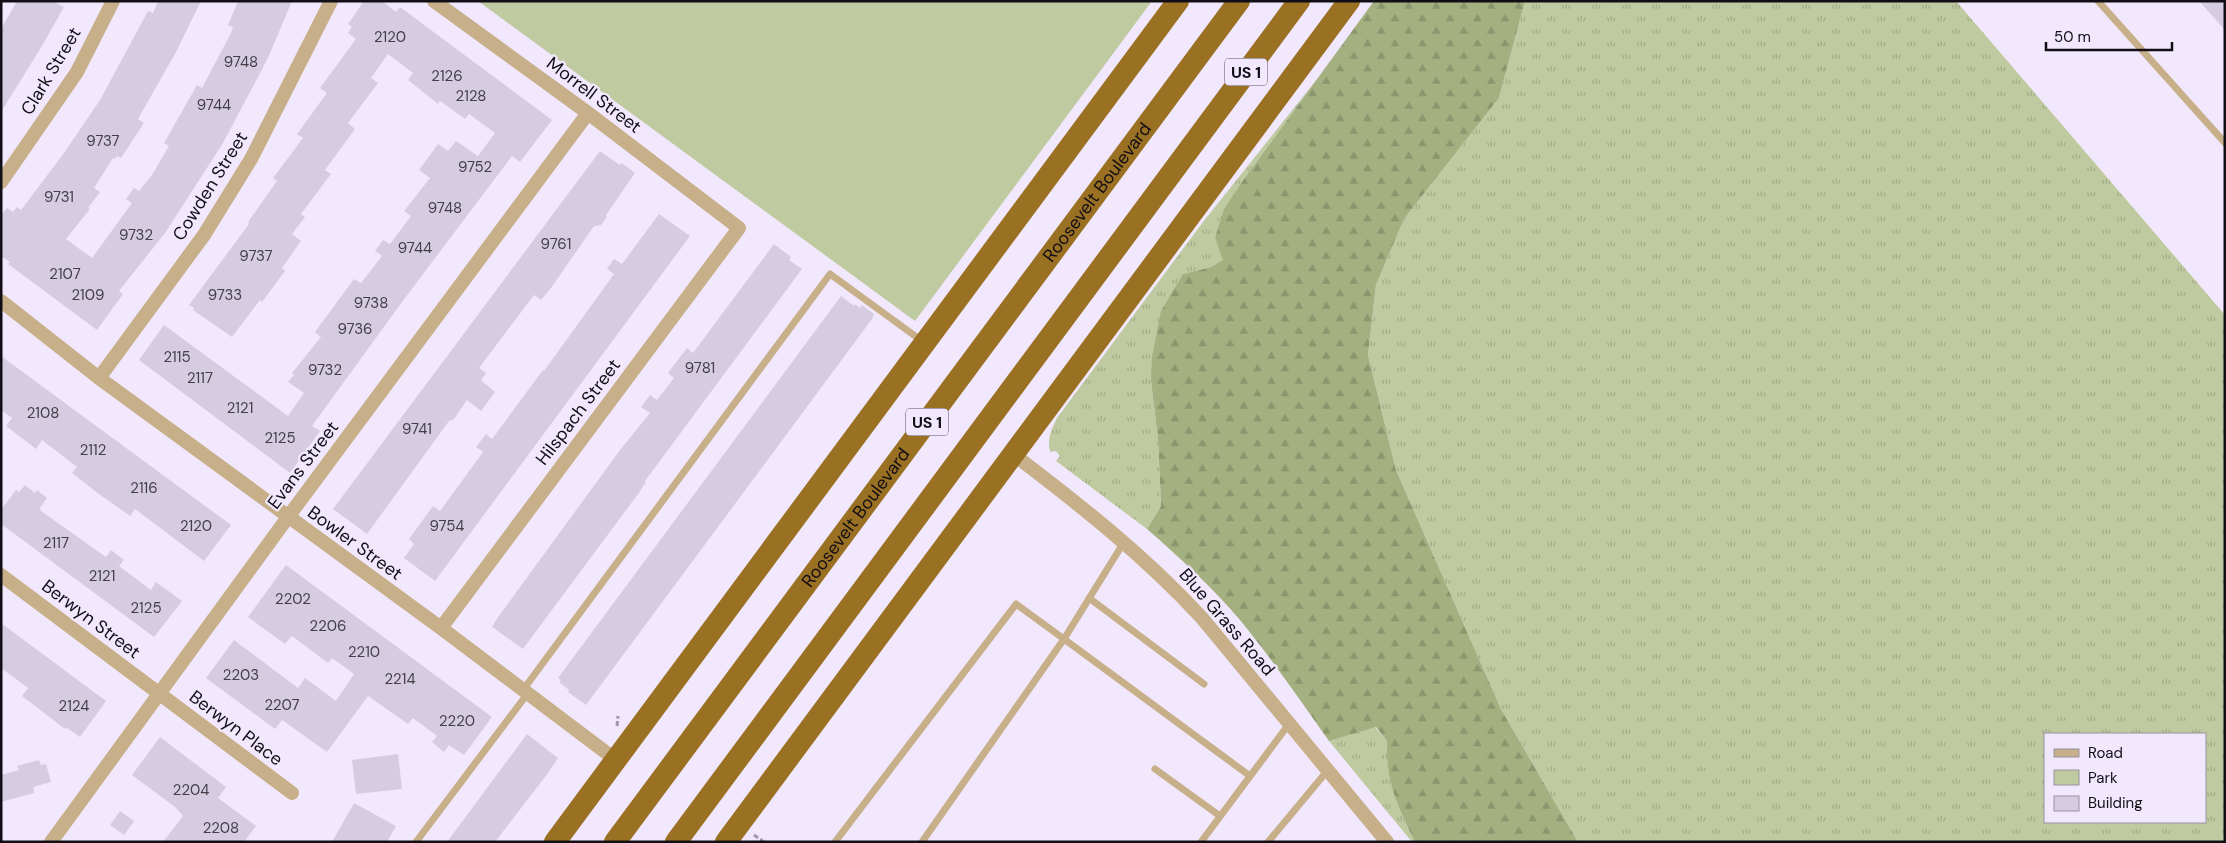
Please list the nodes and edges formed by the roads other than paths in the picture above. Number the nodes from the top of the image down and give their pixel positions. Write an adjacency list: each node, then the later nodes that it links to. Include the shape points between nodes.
1 (113, 1): 11 (street, Clark Street, via 77,72)
2 (331, 1): 15 (street, Cowden Street, via 251,159 204,235)
3 (434, 1): 9 (street, Morrell Street)
4 (1178, 1): 14 (highway, US 1)
5 (1238, 1): 36 (highway, Roosevelt Boulevard / US 1)
6 (1299, 1): 37 (highway, US 1)
7 (1349, 1): 16 (highway, US 1)
8 (2098, 1): 10 (lane)
9 (588, 113): 12 (street, Morrell Street); 17 (street, Evans Street)
10 (2225, 143)
11 (1, 182)
12 (730, 221): 21 (street, Hilspach Street, via 739,228)
13 (1, 300): 15 (street, Bowler Street)
14 (925, 343): 24 (lane, via 830,274); 27 (highway, US 1)
15 (99, 378): 17 (street, Bowler Street)
16 (1013, 454): 18 (street, Blue Grass Road); 38 (highway, US 1)
17 (288, 517): 21 (street, Bowler Street); 25 (street, Evans Street)
18 (1124, 542): 20 (lane); 26 (street, Blue Grass Road, via 1172,584)
19 (1, 575): 25 (street, Berwyn Street)
20 (1089, 598): 22 (lane); 23 (lane)
21 (441, 628): 24 (street, Bowler Street)
22 (1064, 639): 30 (lane); 39 (lane, via 1016,604); 40 (lane)
23 (1204, 684)
24 (525, 691): 27 (street, Bowler Street); 34 (lane)
25 (158, 693): 31 (street, Berwyn Place); 33 (street, Evans Street)
26 (1289, 724): 29 (street, Blue Grass Road); 30 (lane)
27 (616, 760): 35 (highway, US 1)
28 (1155, 769): 32 (lane)
29 (1328, 770): 42 (lane); 43 (street, Blue Grass Road)
30 (1250, 776): 32 (lane)
31 (292, 793)
32 (1220, 816): 41 (lane)
33 (50, 842)
34 (416, 842)
35 (555, 842)
36 (615, 842)
37 (676, 842)
38 (726, 842)
39 (835, 842)
40 (922, 842)
41 (1201, 842)
42 (1268, 842)
43 (1387, 842)

